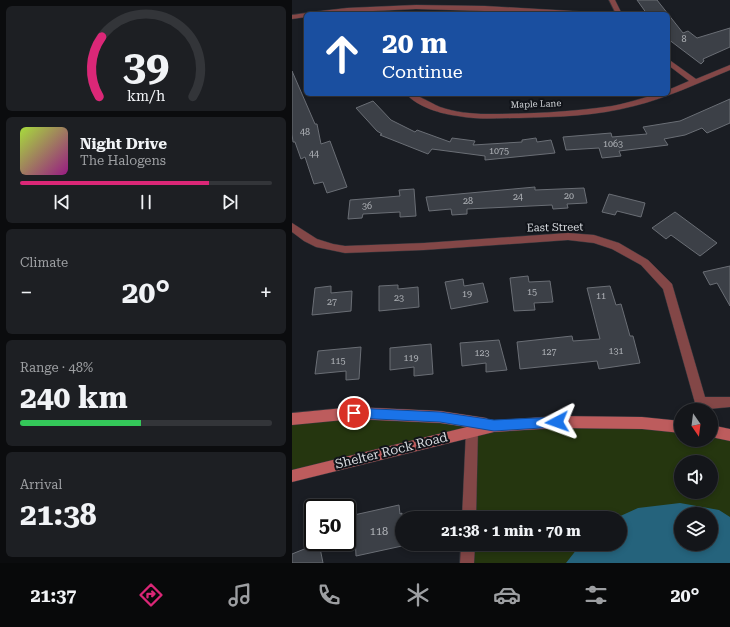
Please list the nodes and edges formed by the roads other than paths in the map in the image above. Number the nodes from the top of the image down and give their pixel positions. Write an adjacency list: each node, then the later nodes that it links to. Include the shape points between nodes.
1 (483, 0): 3 (street)
2 (612, 0): 7 (street)
3 (481, 8): 4 (street); 6 (street)
4 (377, 11): 5 (street)
5 (355, 12)
6 (554, 12)
7 (618, 12)
8 (304, 15): 9 (street)
9 (292, 17)
10 (670, 63): 12 (street)
11 (730, 67): 12 (street, Maple Lane)
12 (695, 82): 13 (street, Maple Lane)
13 (670, 93)
14 (413, 96): 15 (street, Maple Lane, via 439,109 478,116 601,110 632,105)
15 (661, 96)
16 (292, 226): 18 (street, East Street, via 307,240 340,249 563,237 592,239 615,245 641,259 668,287)
17 (730, 402): 19 (street)
18 (702, 403)
19 (718, 404)
20 (292, 419): 21 (main road, via 354,413 440,417)
21 (494, 426): 22 (main road, Shelter Rock Road, via 572,422); 23 (main road, Shelter Rock Road)
22 (674, 426)
23 (472, 430): 26 (main road, Shelter Rock Road); 27 (street)
24 (718, 432): 25 (main road)
25 (730, 435)
26 (292, 476)
27 (469, 511)
28 (468, 551): 29 (street)
29 (467, 563)

